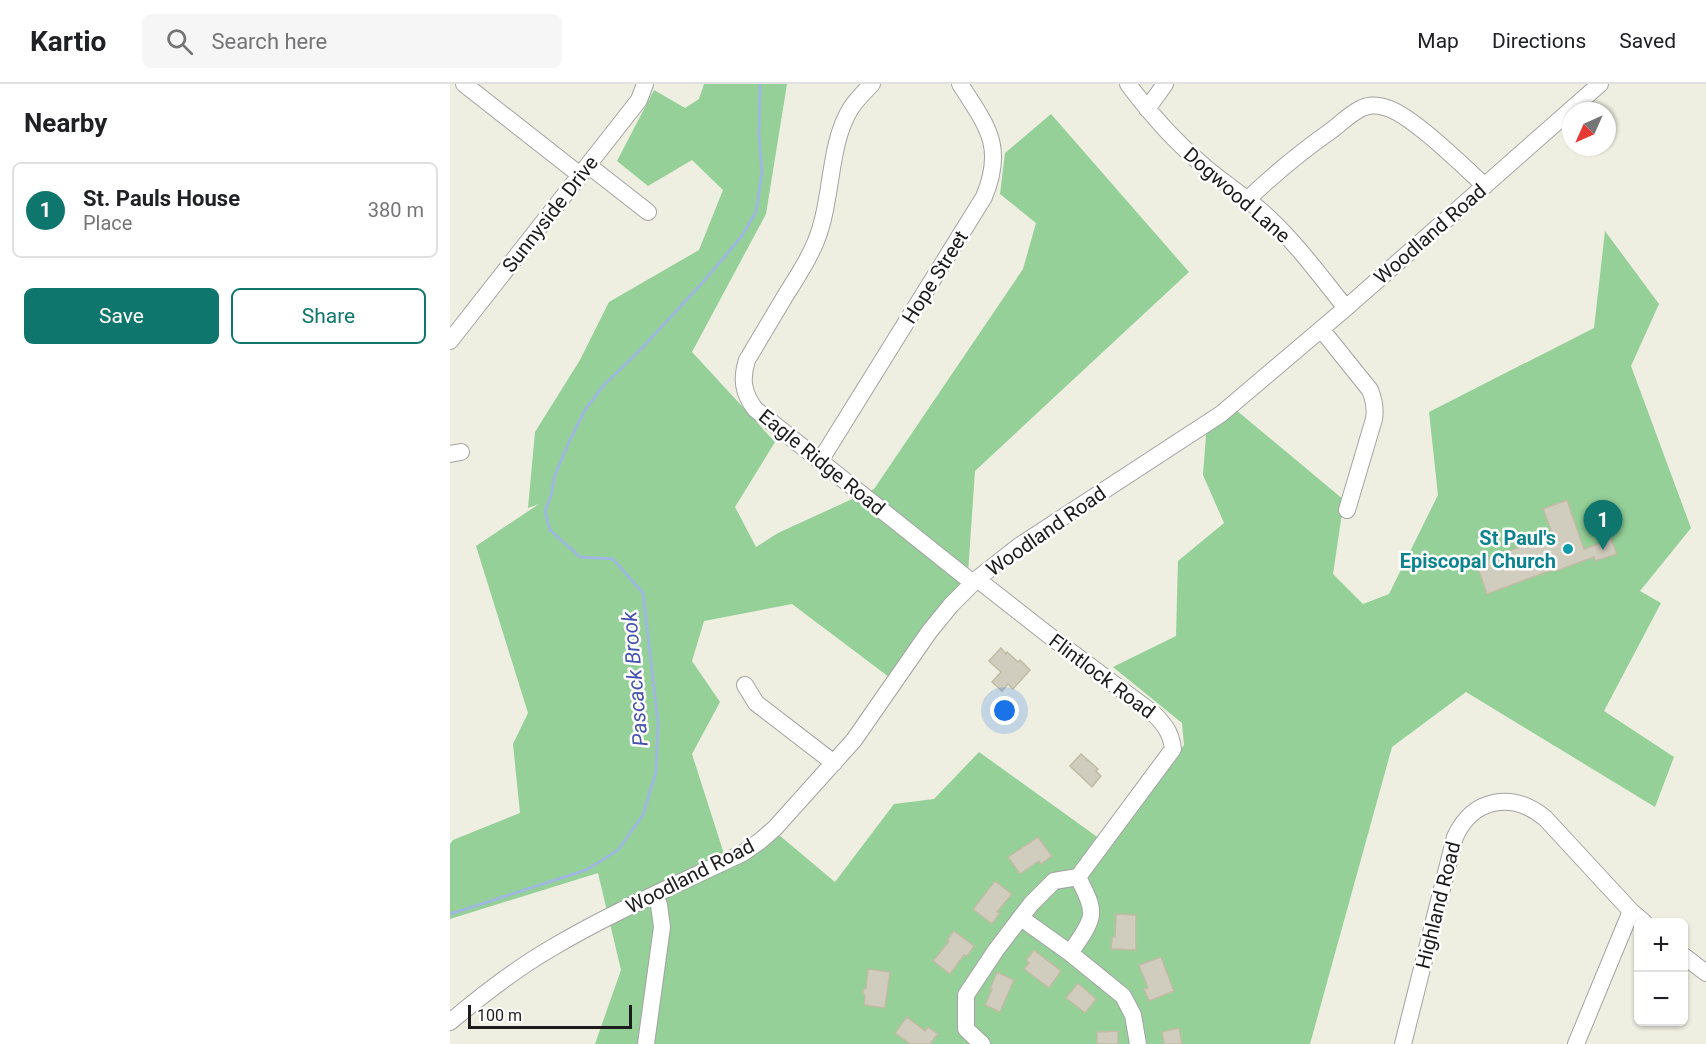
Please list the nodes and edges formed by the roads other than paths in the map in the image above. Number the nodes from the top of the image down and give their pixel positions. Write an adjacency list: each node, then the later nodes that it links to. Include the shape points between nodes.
1 (464, 84): 9 (street)
2 (645, 84): 9 (street, Sunnyside Drive, via 639,100)
3 (872, 84): 16 (street, Eagle Ridge Road, via 851,108 839,136 817,239 744,370 745,392 755,409)
4 (960, 84): 16 (street, Hope Street, via 990,137 990,182 984,198)
5 (1128, 84): 8 (street, Dogwood Lane)
6 (1166, 84): 8 (street)
7 (1594, 86): 10 (street, Woodland Road)
8 (1147, 109): 11 (street, Dogwood Lane, via 1184,148)
9 (584, 170): 12 (street); 15 (street, Sunnyside Drive)
10 (1485, 186): 11 (street, via 1407,119 1393,110 1375,106 1361,108); 13 (street, Woodland Road)
11 (1246, 200): 13 (street, Dogwood Lane, via 1284,233)
12 (648, 212)
13 (1346, 308): 14 (street, Woodland Road)
14 (1321, 329): 17 (street, via 1374,399 1374,419); 18 (street, Woodland Road, via 1221,414 1019,546)
15 (450, 340)
16 (820, 461): 18 (street, Eagle Ridge Road)
17 (1347, 510)
18 (975, 581): 20 (street, Woodland Road, via 929,632); 21 (street, Flintlock Road, via 1154,714 1172,738 1173,749)
19 (745, 685): 20 (street, via 756,703)
20 (834, 763): 22 (street, Woodland Road, via 760,841 743,853)
21 (1078, 877): 24 (street, via 1054,881); 26 (street, via 1092,915)
22 (655, 894): 29 (street, Woodland Road, via 549,949); 30 (street, via 662,927)
23 (1631, 911): 25 (street, Highland Road); 33 (street, Highland Road, via 1534,810 1506,801 1477,809 1455,837); 34 (street)
24 (1021, 918): 26 (street); 31 (street, via 966,995 966,1029)
25 (1639, 918)
26 (1070, 953): 32 (street, via 1124,996 1133,1015)
27 (1688, 960): 28 (street)
28 (1706, 973)
29 (450, 1022)
30 (646, 1044)
31 (982, 1044)
32 (1138, 1044)
33 (1403, 1044)
34 (1576, 1044)

